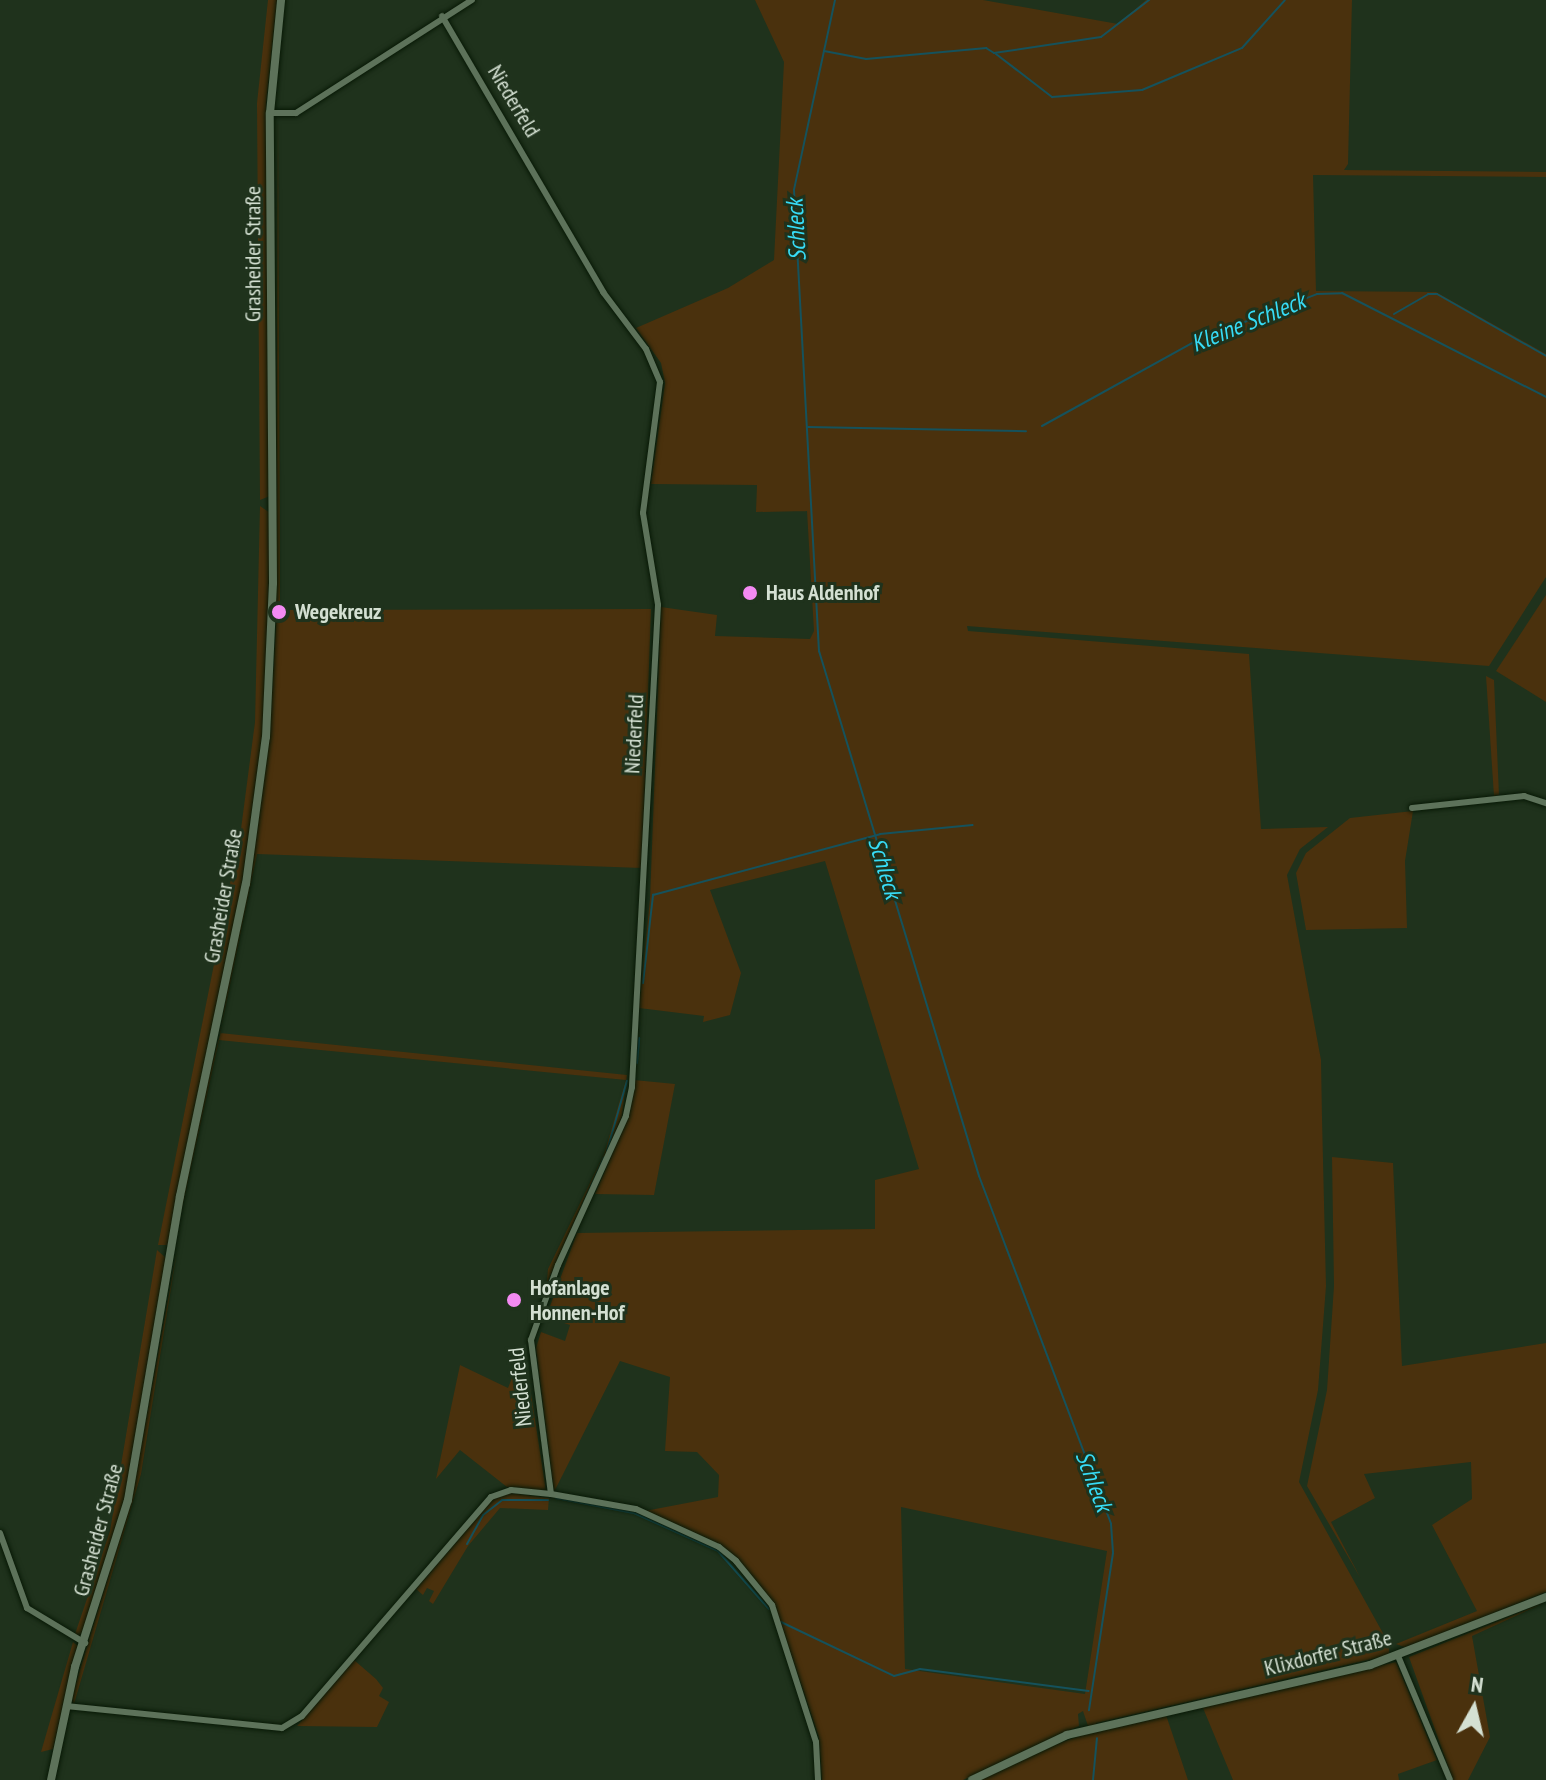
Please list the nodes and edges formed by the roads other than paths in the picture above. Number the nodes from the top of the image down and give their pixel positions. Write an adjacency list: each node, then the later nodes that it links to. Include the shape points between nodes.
1 (281, 0): 4 (street, Grasheider Straße)
2 (472, 0): 3 (street)
3 (442, 16): 4 (street, via 296,113); 7 (street, Niederfeld, via 603,292 646,349 660,382 643,513 658,605 632,1087 626,1116 558,1265 531,1340)
4 (270, 113): 10 (street, Grasheider Straße, via 273,583 266,737 246,884 180,1196 128,1500)
5 (1546, 803): 6 (street, via 1524,796)
6 (1412, 808)
7 (551, 1494): 12 (street, via 511,1490 491,1497 302,1716 282,1728); 14 (street, via 636,1509 719,1547 736,1561 772,1605 816,1742)
8 (0, 1533): 10 (street, via 27,1608)
9 (1546, 1597): 11 (street, Klixdorfer Straße)
10 (85, 1643): 12 (street, Grasheider Straße)
11 (1398, 1656): 15 (street, Klixdorfer Straße, via 1111,1721 1067,1735); 16 (street)
12 (66, 1706): 13 (street, Grasheider Straße)
13 (51, 1780)
14 (818, 1780)
15 (972, 1780)
16 (1450, 1780)

